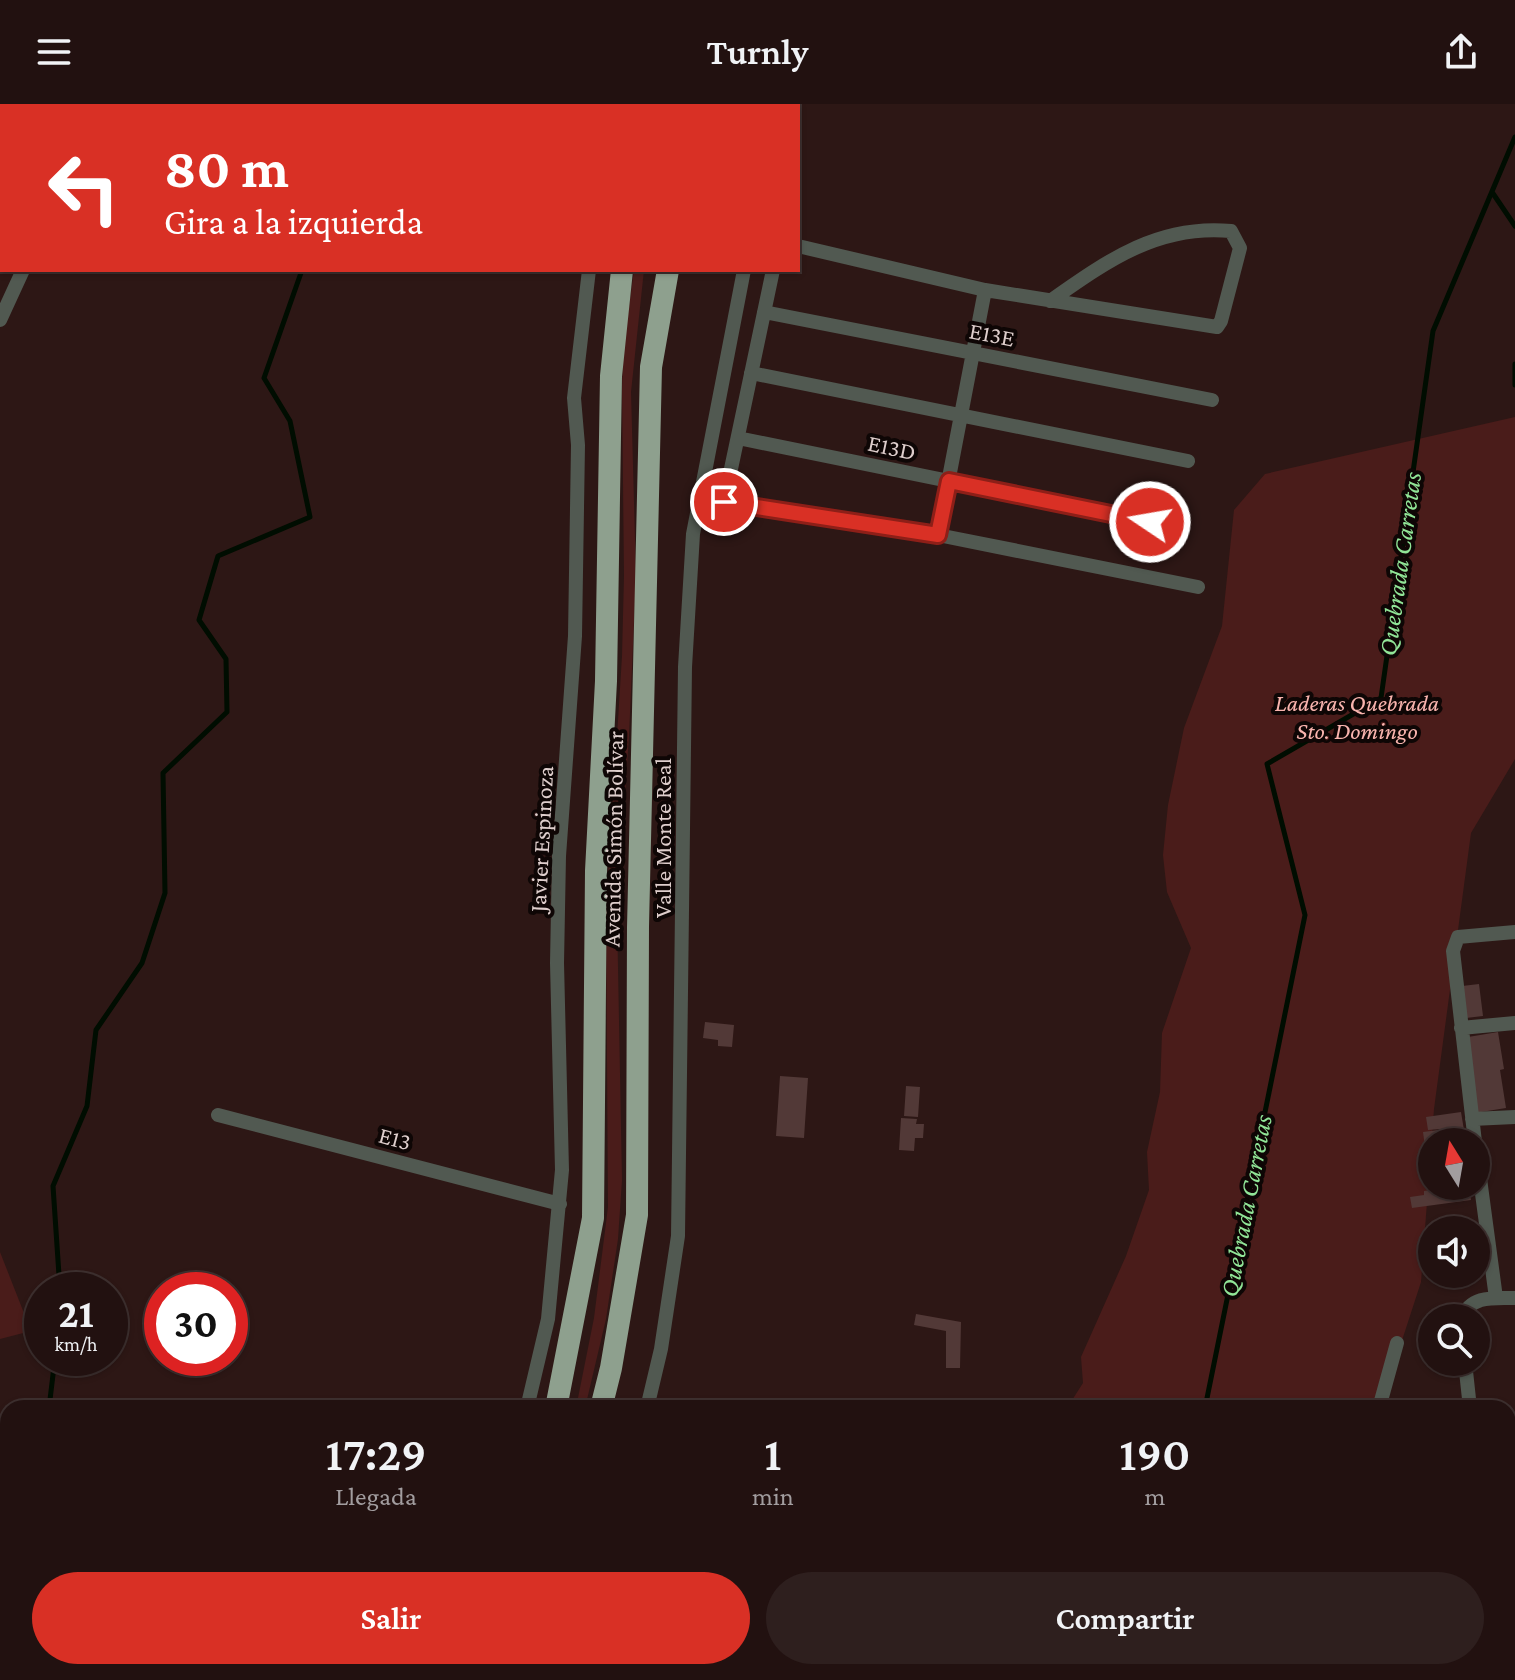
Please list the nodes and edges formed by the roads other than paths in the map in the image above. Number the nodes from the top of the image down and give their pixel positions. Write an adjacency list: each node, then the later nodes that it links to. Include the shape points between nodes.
1 (800, 246): 8 (street)
2 (22, 272): 11 (street)
3 (589, 272): 33 (street, Javier Espinoza, via 574,398 575,636 559,856)
4 (622, 272): 40 (highway, Avenida Simón Bolívar, via 611,376 606,681 596,871 593,1218)
5 (668, 272): 41 (highway, Avenida Simón Bolívar, via 651,367 638,896 637,1215)
6 (744, 272): 12 (street, Valle Monte Real)
7 (773, 272): 10 (street)
8 (985, 290): 9 (street); 13 (street)
9 (1050, 301): 9 (street, via 1217,327 1240,248 1231,231 1215,229 1153,239 1110,259)
10 (764, 312): 13 (street, E13E); 14 (street)
11 (0, 320)
12 (729, 349): 14 (street); 15 (street, Valle Monte Real)
13 (973, 353): 17 (street, E13E); 18 (street)
14 (755, 356): 16 (street)
15 (724, 379): 16 (street); 42 (street, Valle Monte Real, via 693,534 685,667 678,1236)
16 (750, 380): 18 (street); 19 (street)
17 (1212, 400)
18 (961, 415): 20 (street); 21 (street)
19 (738, 438): 21 (street, E13D); 23 (street, via 724,502)
20 (1188, 461)
21 (949, 481): 22 (street, E13D); 23 (street)
22 (1179, 528)
23 (938, 535): 24 (street)
24 (1198, 587)
25 (1515, 932): 27 (street, via 1458,937 1453,951)
26 (1515, 1023): 27 (street)
27 (1461, 1028): 30 (street)
28 (218, 1115): 33 (street, E13)
29 (1515, 1117): 30 (street)
30 (1472, 1119): 31 (street)
31 (1473, 1128)
32 (1483, 1200): 34 (street)
33 (560, 1204): 39 (street, Javier Espinoza, via 548,1319)
34 (1496, 1298): 35 (street); 36 (street)
35 (1515, 1298)
36 (1470, 1304)
37 (1397, 1343): 43 (street)
38 (1467, 1376): 44 (street)
39 (529, 1400)
40 (558, 1400)
41 (603, 1400)
42 (649, 1400)
43 (1381, 1400)
44 (1469, 1400)

